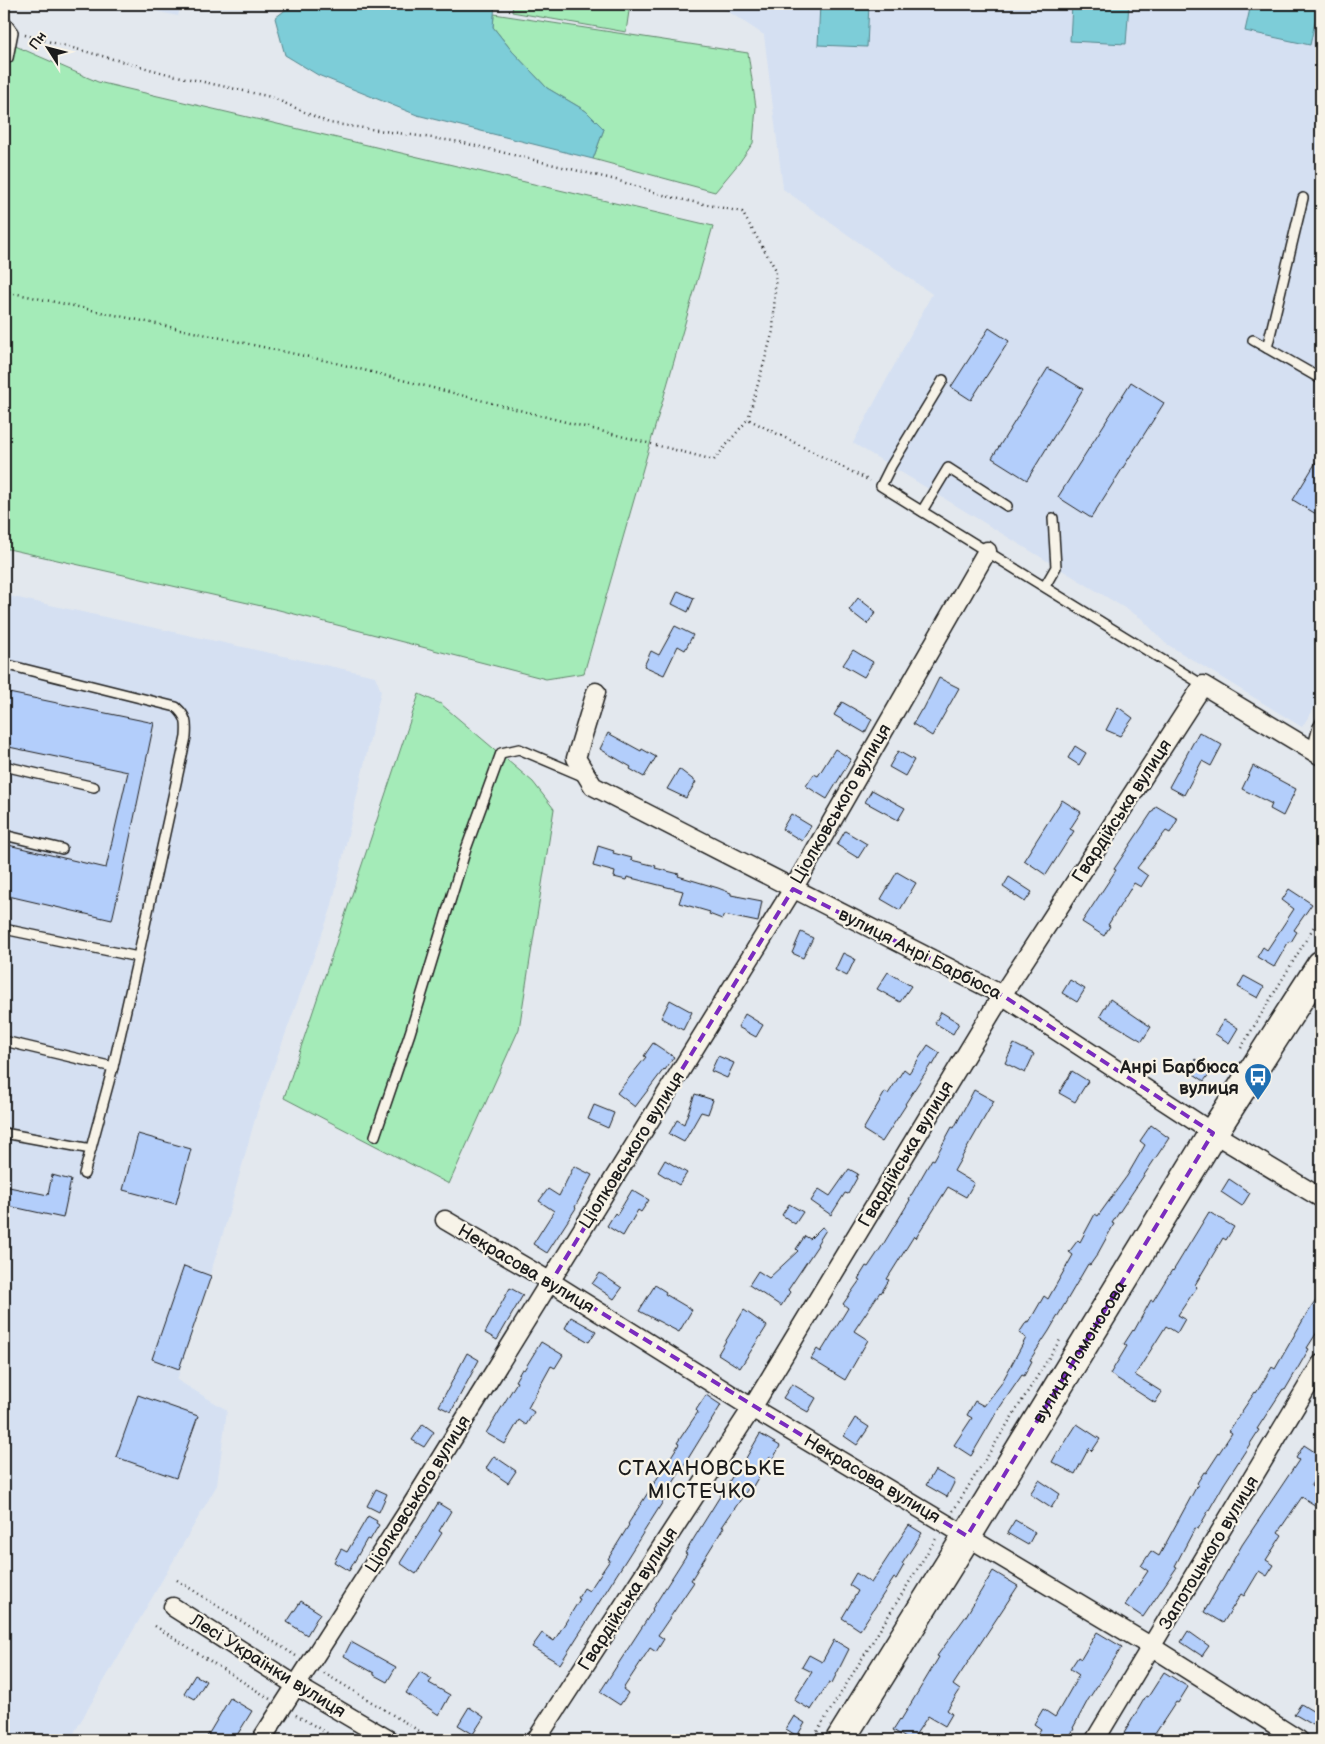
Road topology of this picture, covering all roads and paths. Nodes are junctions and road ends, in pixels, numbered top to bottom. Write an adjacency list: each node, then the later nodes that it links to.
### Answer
1 (4, 20): 2 (lane)
2 (14, 32): 3 (lane); 10 (path)
3 (8, 58)
4 (1303, 198): 7 (lane)
5 (4, 291): 10 (path)
6 (1253, 340): 7 (lane)
7 (1267, 348): 8 (lane)
8 (1321, 379)
9 (943, 380): 11 (lane)
10 (748, 419): 11 (path)
11 (882, 486): 13 (lane)
12 (1007, 506): 13 (lane)
13 (922, 511): 15 (lane)
14 (1053, 518): 16 (lane)
15 (987, 551): 16 (lane); 27 (street, Ціолковського вулиця)
16 (1045, 586): 18 (lane)
17 (4, 664): 30 (lane)
18 (1203, 685): 21 (street); 32 (street, Гвардійська вулиця)
19 (596, 692): 23 (street, вулиця Анрі Барбюса)
20 (1321, 722): 21 (lane)
21 (1317, 753)
22 (4, 766): 24 (lane)
23 (588, 778): 27 (street, вулиця Анрі Барбюса); 38 (lane)
24 (94, 787)
25 (4, 835): 26 (lane)
26 (62, 849)
27 (793, 889): 32 (street, вулиця Анрі Барбюса); 43 (street, Ціолковського вулиця)
28 (1321, 915): 34 (path)
29 (4, 929): 30 (lane)
30 (138, 957): 35 (lane)
31 (1321, 965): 37 (main road, вулиця Ломоносова)
32 (1002, 995): 37 (street, вулиця Анрі Барбюса); 45 (street, Гвардійська вулиця)
33 (4, 1041): 35 (lane)
34 (1241, 1048)
35 (113, 1067): 39 (lane)
36 (4, 1133): 39 (lane)
37 (1212, 1133): 41 (street, вулиця Анрі Барбюса); 46 (main road, вулиця Ломоносова)
38 (375, 1136)
39 (90, 1149): 40 (lane)
40 (84, 1174)
41 (1321, 1198)
42 (445, 1220): 43 (street, Некрасова вулиця)
43 (551, 1282): 45 (street, Некрасова вулиця); 51 (street, Ціолковського вулиця)
44 (1321, 1364): 50 (street, Запотоцького вулиця)
45 (752, 1408): 46 (street, Некрасова вулиця); 58 (street, Гвардійська вулиця)
46 (956, 1530): 50 (street, Некрасова вулиця); 59 (path); 60 (main road, вулиця Ломоносова)
47 (177, 1580): 51 (path)
48 (173, 1607): 52 (street, Лесі Українки вулиця)
49 (155, 1626): 53 (path)
50 (1152, 1647): 61 (street, Запотоцького вулиця); 62 (street, Некрасова вулиця)
51 (310, 1665): 52 (street, Ціолковського вулиця); 57 (path)
52 (297, 1686): 53 (street, Ціолковського вулиця); 56 (street, Лесі Українки вулиця)
53 (283, 1707): 54 (street, Ціолковського вулиця); 55 (path)
54 (261, 1740)
55 (339, 1740)
56 (389, 1740)
57 (434, 1740)
58 (536, 1740)
59 (812, 1740)
60 (840, 1740)
61 (1095, 1740)
62 (1299, 1740)

